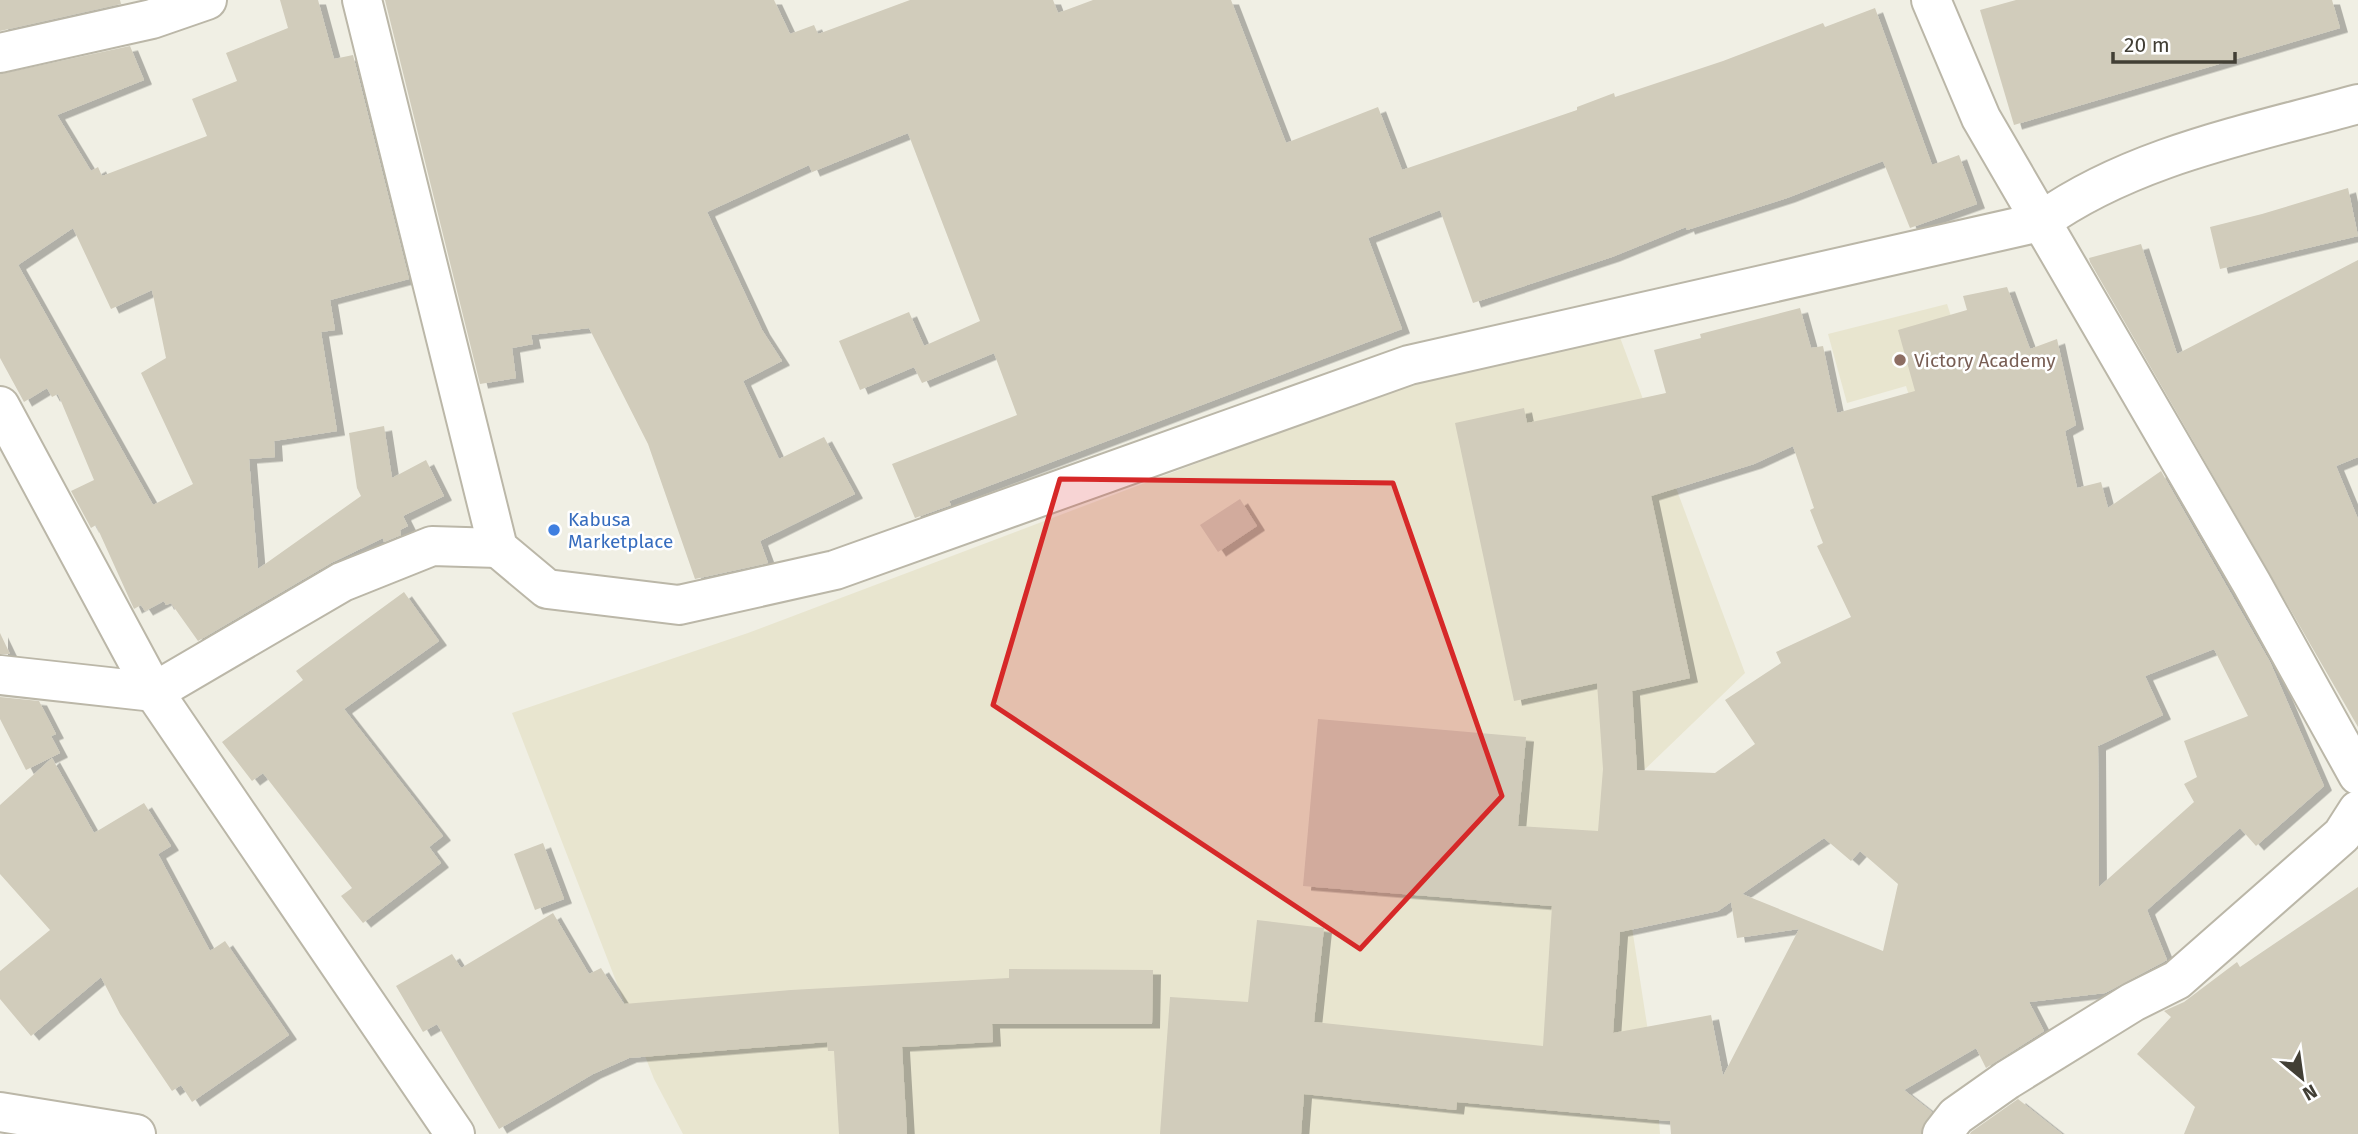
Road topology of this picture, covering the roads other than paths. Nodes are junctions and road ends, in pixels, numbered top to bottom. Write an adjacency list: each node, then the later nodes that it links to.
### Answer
1 (206, 0): 4 (street)
2 (362, 0): 8 (street)
3 (1931, 0): 6 (street)
4 (0, 53)
5 (2358, 104): 6 (street)
6 (2040, 222): 8 (street); 11 (street)
7 (0, 406): 10 (street)
8 (498, 548): 10 (street)
9 (0, 675): 10 (street)
10 (154, 692): 15 (street)
11 (2358, 775)
12 (2358, 810): 16 (street)
13 (0, 1112): 14 (street)
14 (136, 1134)
15 (455, 1134)
16 (1942, 1134)

